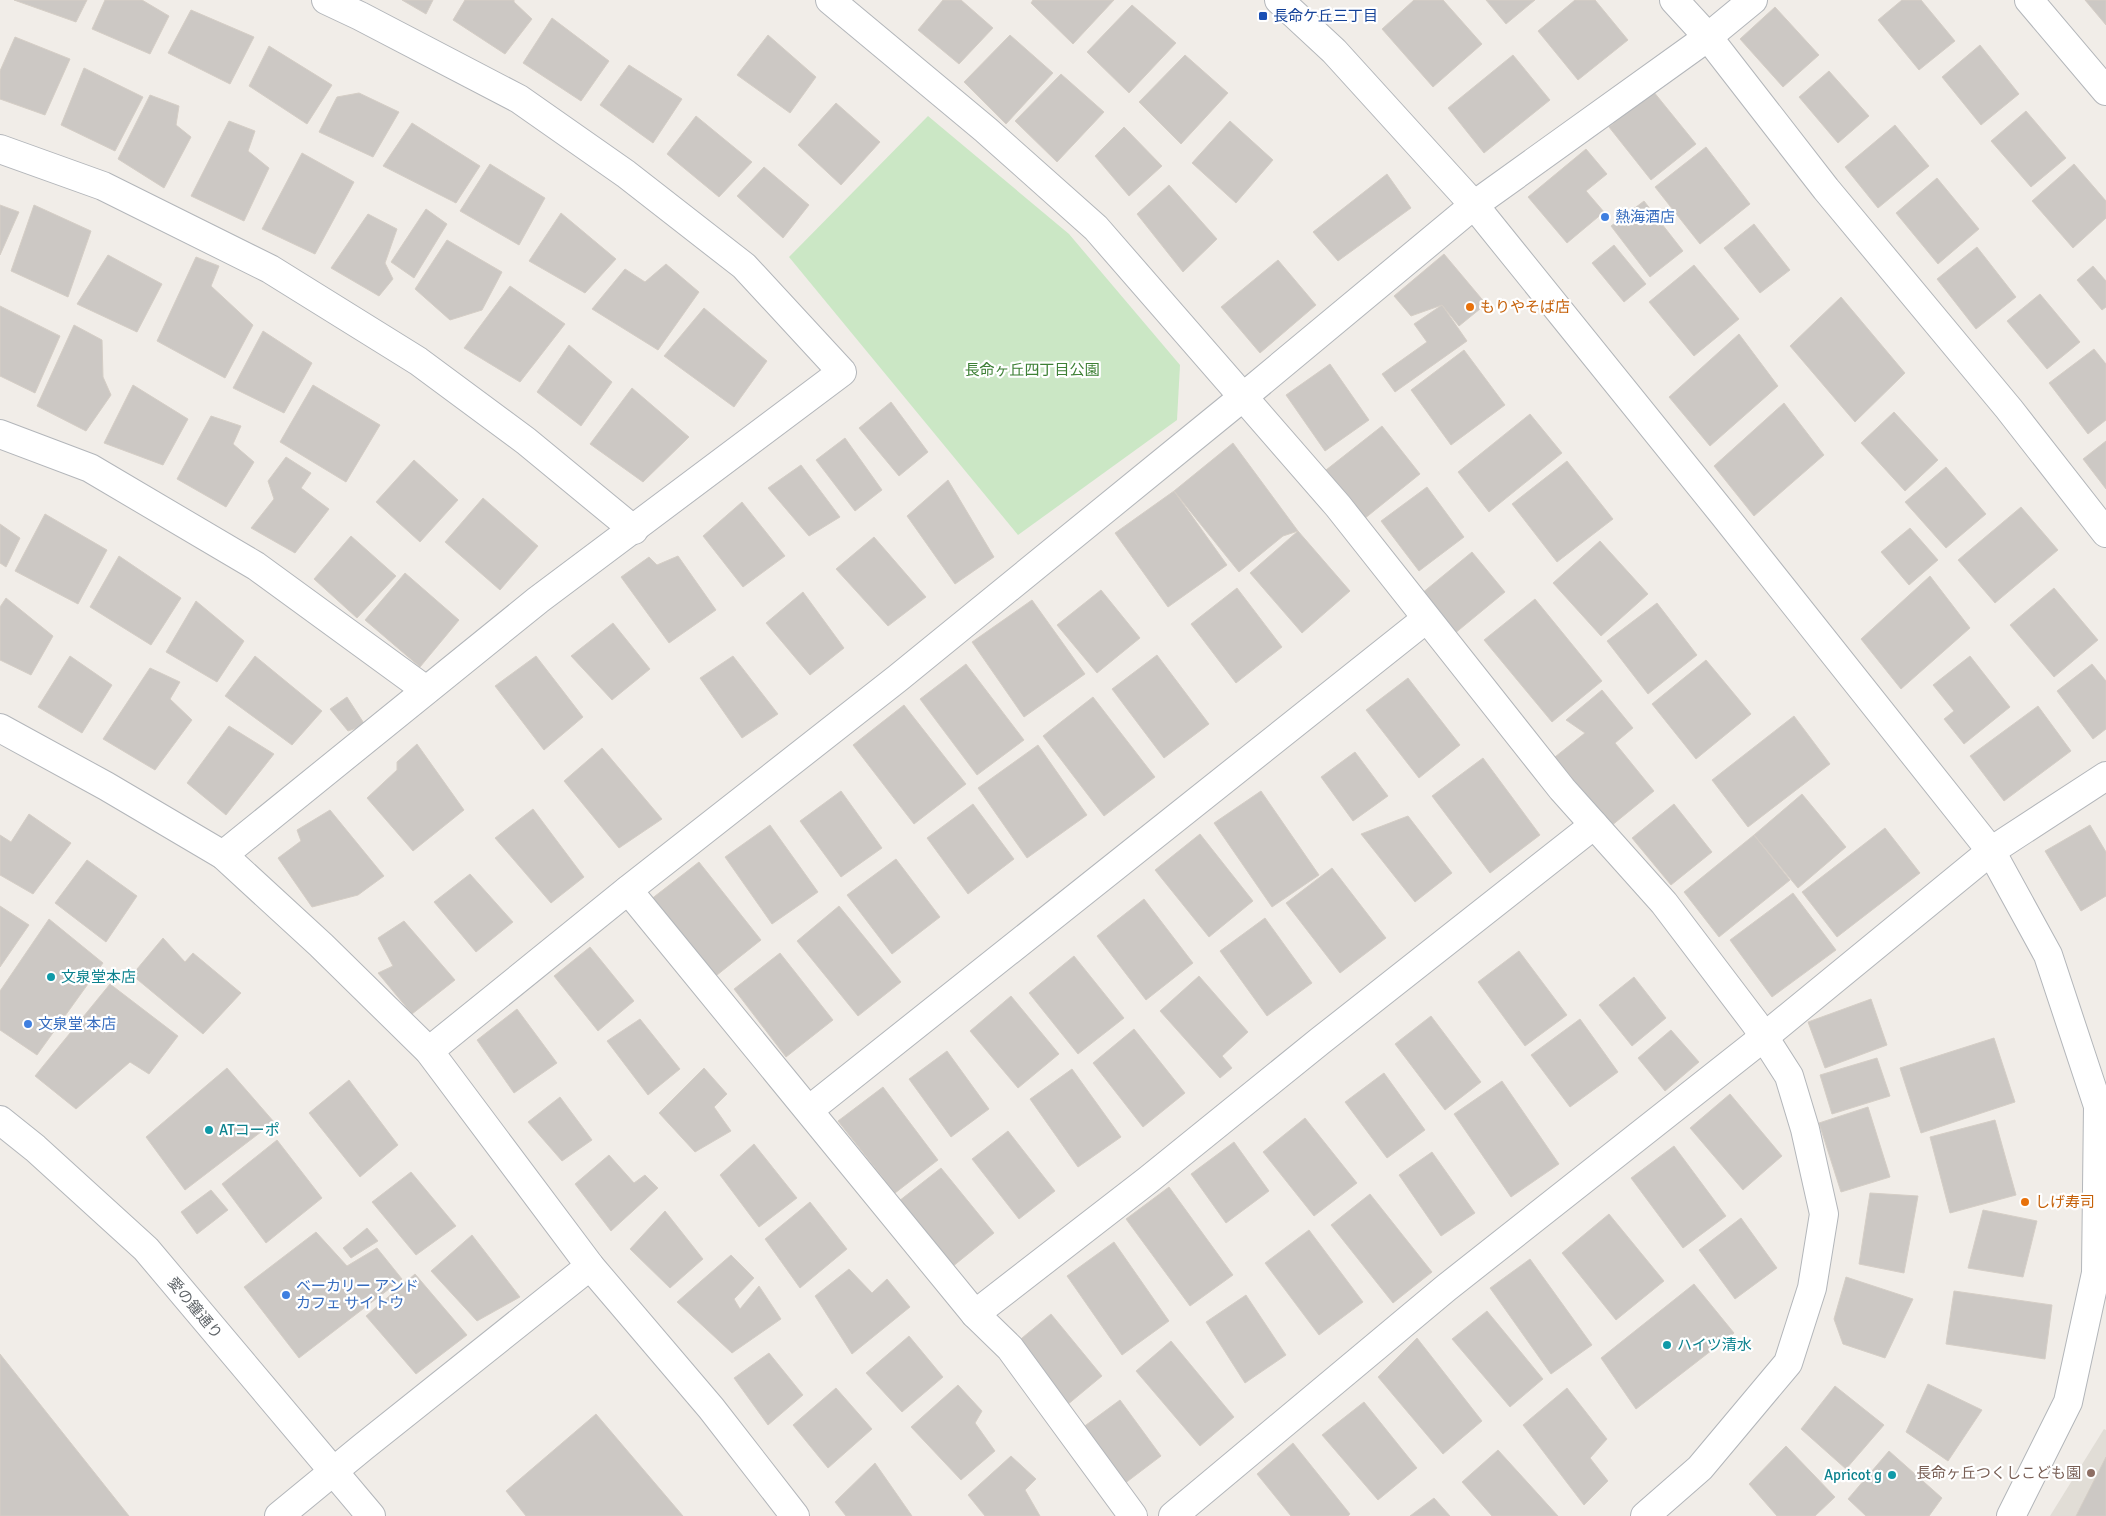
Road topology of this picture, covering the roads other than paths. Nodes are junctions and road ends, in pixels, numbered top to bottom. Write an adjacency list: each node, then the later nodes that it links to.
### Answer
1 (326, 0): 13 (street)
2 (830, 0): 11 (street)
3 (1280, 0): 10 (street)
4 (1674, 0): 7 (street)
5 (1753, 0): 7 (street)
6 (2029, 0): 8 (street)
7 (1708, 37): 10 (street); 14 (street)
8 (2106, 91)
9 (0, 149): 13 (street)
10 (1474, 205): 11 (street); 20 (street)
11 (1243, 398): 15 (street); 22 (street)
12 (0, 434): 16 (street)
13 (634, 530): 16 (street)
14 (2106, 532)
15 (1426, 619): 19 (street); 25 (street)
16 (426, 690): 21 (street)
17 (0, 728): 21 (street)
18 (2106, 776): 20 (street)
19 (1594, 825): 23 (street); 28 (street)
20 (1990, 851): 23 (street); 36 (street)
21 (223, 855): 24 (street)
22 (628, 890): 24 (street); 25 (street)
23 (1764, 1037): 34 (street); 35 (street)
24 (429, 1051): 27 (street)
25 (809, 1110): 28 (street)
26 (0, 1120): 29 (street, 愛の鐘通り)
27 (590, 1266): 29 (street); 32 (street)
28 (975, 1314): 33 (street)
29 (334, 1470): 30 (street); 31 (street, 愛の鐘通り)
30 (279, 1516)
31 (371, 1516)
32 (795, 1516)
33 (1133, 1516)
34 (1173, 1516)
35 (1645, 1516)
36 (2011, 1516)

